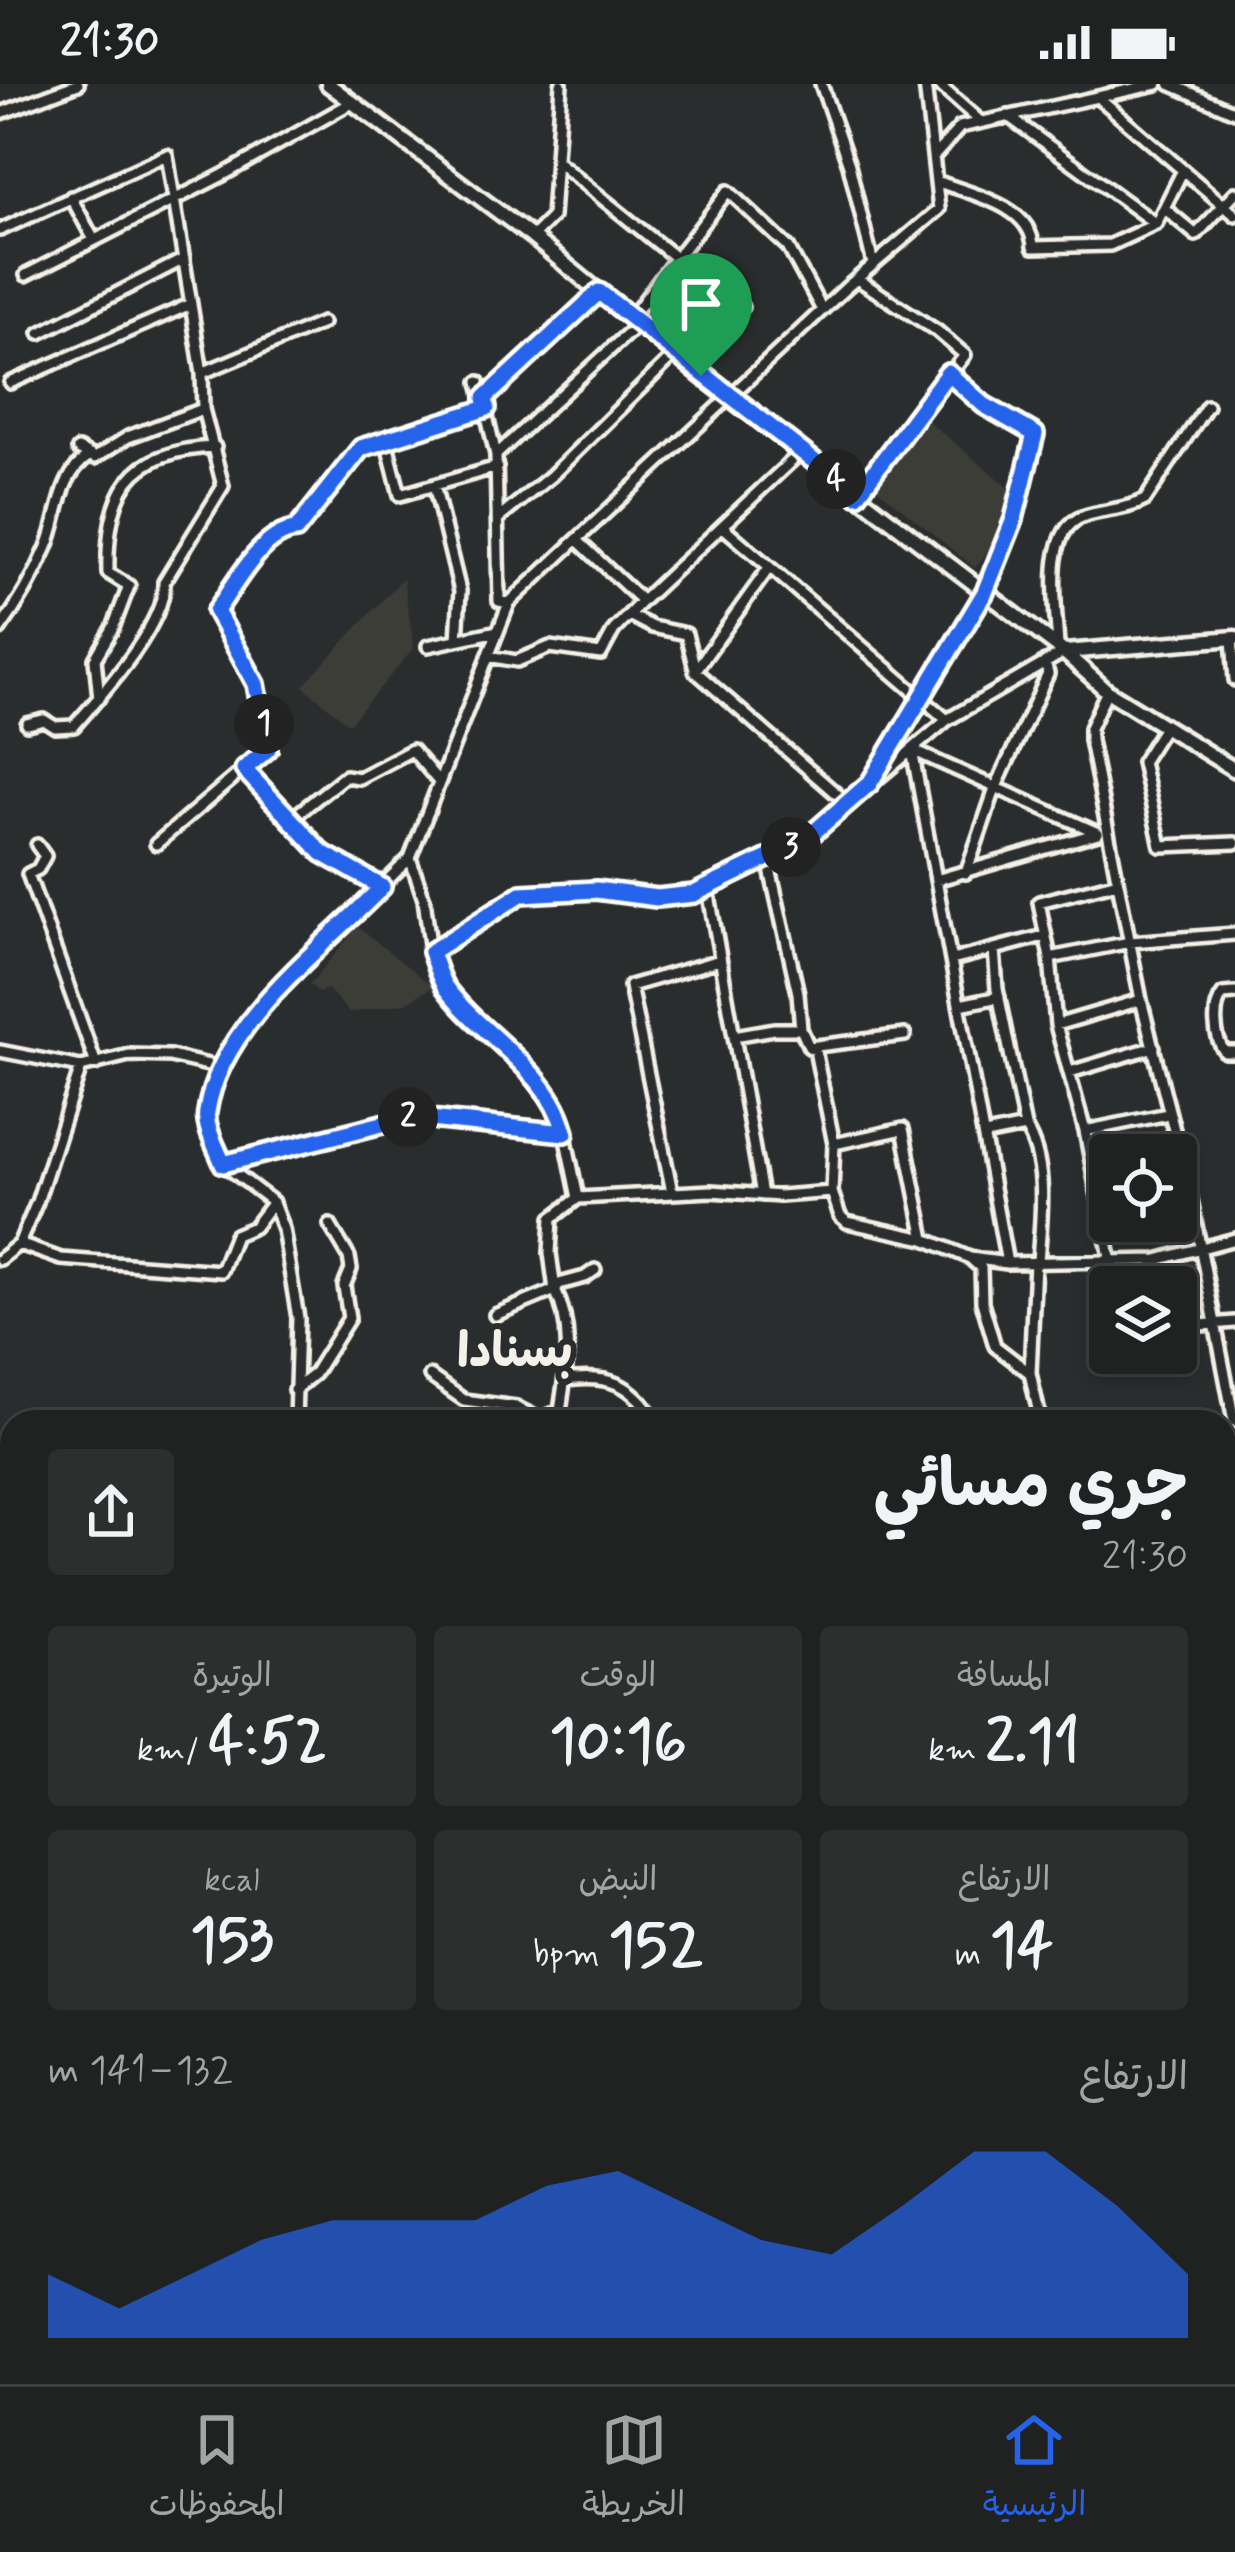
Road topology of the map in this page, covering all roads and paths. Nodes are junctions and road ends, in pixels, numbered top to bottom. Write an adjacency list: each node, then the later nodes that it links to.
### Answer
1 (78, 84): 12 (street)
2 (328, 84): 10 (street)
3 (561, 84): 16 (street)
4 (821, 84): 31 (street)
5 (926, 84): 15 (street)
6 (938, 84): 14 (street)
7 (1157, 84): 9 (street)
8 (1169, 84): 11 (street)
9 (1098, 97): 13 (street); 17 (street)
10 (353, 102): 21 (street); 27 (street)
11 (1235, 112)
12 (2, 113)
13 (1008, 116): 14 (street); 25 (street)
14 (981, 122): 15 (street)
15 (936, 154): 18 (street)
16 (556, 161): 27 (street); 29 (street)
17 (1183, 170): 22 (street); 23 (street)
18 (939, 182): 25 (street); 31 (street)
19 (1235, 193): 22 (street)
20 (71, 197): 21 (street); 26 (street); 28 (street)
21 (175, 199): 28 (street); 30 (street)
22 (1224, 205): 23 (street); 24 (street)
23 (1164, 208): 25 (street)
24 (1235, 215)
25 (1156, 224)
26 (0, 230)
27 (532, 237): 34 (street)
28 (94, 240): 32 (street)
29 (676, 257): 36 (street); 37 (street); 38 (street)
30 (184, 259): 35 (street); 40 (street)
31 (873, 264): 33 (street)
32 (26, 275)
33 (857, 279): 37 (street); 43 (street)
34 (599, 292): 38 (street); 47 (street)
35 (191, 304): 42 (street); 45 (street)
36 (742, 307)
37 (822, 310): 46 (street)
38 (634, 321): 41 (street); 55 (street)
39 (322, 323): 42 (street)
40 (40, 333)
41 (675, 354): 46 (street); 58 (street)
42 (202, 373): 49 (street)
43 (948, 373): 57 (street); 62 (street)
44 (479, 382): 47 (street)
45 (10, 383)
46 (731, 398): 53 (street); 60 (street)
47 (486, 403): 50 (street); 55 (street)
48 (1208, 406): 71 (street)
49 (203, 410): 51 (street); 54 (street)
50 (386, 440): 56 (street); 83 (street)
51 (214, 447): 77 (street); 77 (street)
52 (78, 449): 54 (street)
53 (801, 452): 57 (street); 59 (street)
54 (90, 455): 66 (street)
55 (497, 461): 56 (street); 58 (street)
56 (434, 485): 69 (street)
57 (857, 495): 62 (street)
58 (499, 518): 64 (street)
59 (722, 526): 61 (street); 63 (street)
60 (577, 541): 63 (street); 64 (street)
61 (769, 568): 74 (street); 78 (street)
62 (985, 592): 71 (street); 78 (street)
63 (642, 601): 65 (street)
64 (509, 603): 67 (street)
65 (629, 615): 72 (street); 74 (street)
66 (0, 629)
67 (498, 632): 69 (street); 72 (street)
68 (1233, 638): 71 (street); 75 (street)
69 (457, 640): 70 (street)
70 (428, 646)
71 (1061, 650): 73 (street); 76 (street)
72 (488, 656): 85 (street)
73 (1045, 662): 79 (street); 87 (street)
74 (695, 671): 88 (street)
75 (1235, 680)
76 (1107, 692): 81 (street); 90 (street)
77 (99, 698): 80 (street)
78 (923, 700): 79 (street); 86 (street)
79 (946, 720): 82 (street)
80 (27, 724)
81 (1165, 726): 84 (street); 91 (street)
82 (912, 750): 86 (street); 87 (street); 97 (street)
83 (244, 769): 89 (street); 92 (street)
84 (1235, 770)
85 (439, 782): 89 (street); 94 (street)
86 (870, 783): 88 (street)
87 (995, 789): 90 (street); 96 (street)
88 (847, 803): 95 (street)
89 (291, 819): 99 (street)
90 (1103, 831): 96 (street); 98 (street)
91 (1235, 843)
92 (156, 844)
93 (37, 845): 121 (street)
94 (410, 858): 99 (street); 105 (street)
95 (768, 860): 100 (street); 114 (street)
96 (966, 873): 97 (street)
97 (937, 880): 108 (street)
98 (1118, 882): 102 (street); 103 (street)
99 (382, 887): 123 (street)
100 (708, 889): 105 (street); 107 (street)
101 (1235, 934): 103 (street)
102 (1044, 936): 104 (street); 106 (street)
103 (1130, 942): 106 (street); 111 (street)
104 (994, 949): 108 (street); 110 (street)
105 (431, 952): 128 (street)
106 (1050, 958): 113 (street)
107 (720, 960): 115 (street); 134 (street)
108 (952, 960): 112 (street)
109 (1235, 993): 120 (street)
110 (999, 997): 112 (street); 126 (street)
111 (1141, 1000): 113 (street); 118 (street)
112 (960, 1006): 130 (street)
113 (1056, 1025): 124 (street)
114 (801, 1029): 115 (street); 117 (street)
115 (734, 1036): 136 (street)
116 (905, 1036): 117 (street)
117 (809, 1047): 131 (street)
118 (1154, 1047): 124 (street); 125 (street)
119 (0, 1051): 122 (street)
120 (1235, 1052)
121 (96, 1064): 122 (street); 123 (street)
122 (81, 1067): 144 (street)
123 (221, 1068): 133 (street)
124 (1070, 1072): 127 (street)
125 (1168, 1114): 127 (street); 129 (street)
126 (1025, 1127): 130 (street); 148 (street)
127 (1085, 1131): 132 (street)
128 (565, 1133): 133 (street); 137 (street)
129 (1174, 1134)
130 (985, 1135): 150 (street)
131 (834, 1144): 135 (street); 141 (street)
132 (1089, 1146)
133 (223, 1164): 138 (street)
134 (672, 1192): 136 (street); 137 (street)
135 (832, 1192): 136 (street); 141 (street)
136 (762, 1195)
137 (578, 1198): 153 (street)
138 (273, 1202): 144 (street); 161 (street)
139 (330, 1225): 161 (street)
140 (1197, 1227): 145 (street)
141 (925, 1239): 146 (street)
142 (1235, 1239): 145 (street)
143 (1109, 1242): 149 (street)
144 (20, 1244): 147 (street)
145 (1201, 1248): 149 (street); 156 (street)
146 (970, 1258): 150 (street); 158 (street)
147 (0, 1259)
148 (1036, 1262): 149 (street); 150 (street); 158 (street)
149 (1111, 1262): 151 (street)
150 (1007, 1263)
151 (1111, 1266)
152 (595, 1270): 153 (street)
153 (555, 1290): 154 (street); 160 (street)
154 (495, 1315)
155 (1235, 1322): 156 (street)
156 (1218, 1323): 157 (street); 167 (street)
157 (1197, 1325)
158 (1030, 1373): 166 (street)
159 (430, 1376): 163 (street)
160 (565, 1380): 164 (street); 165 (street)
161 (294, 1390): 162 (street)
162 (295, 1410)
163 (523, 1410)
164 (560, 1410)
165 (646, 1410)
166 (1038, 1410)
167 (1233, 1410)

